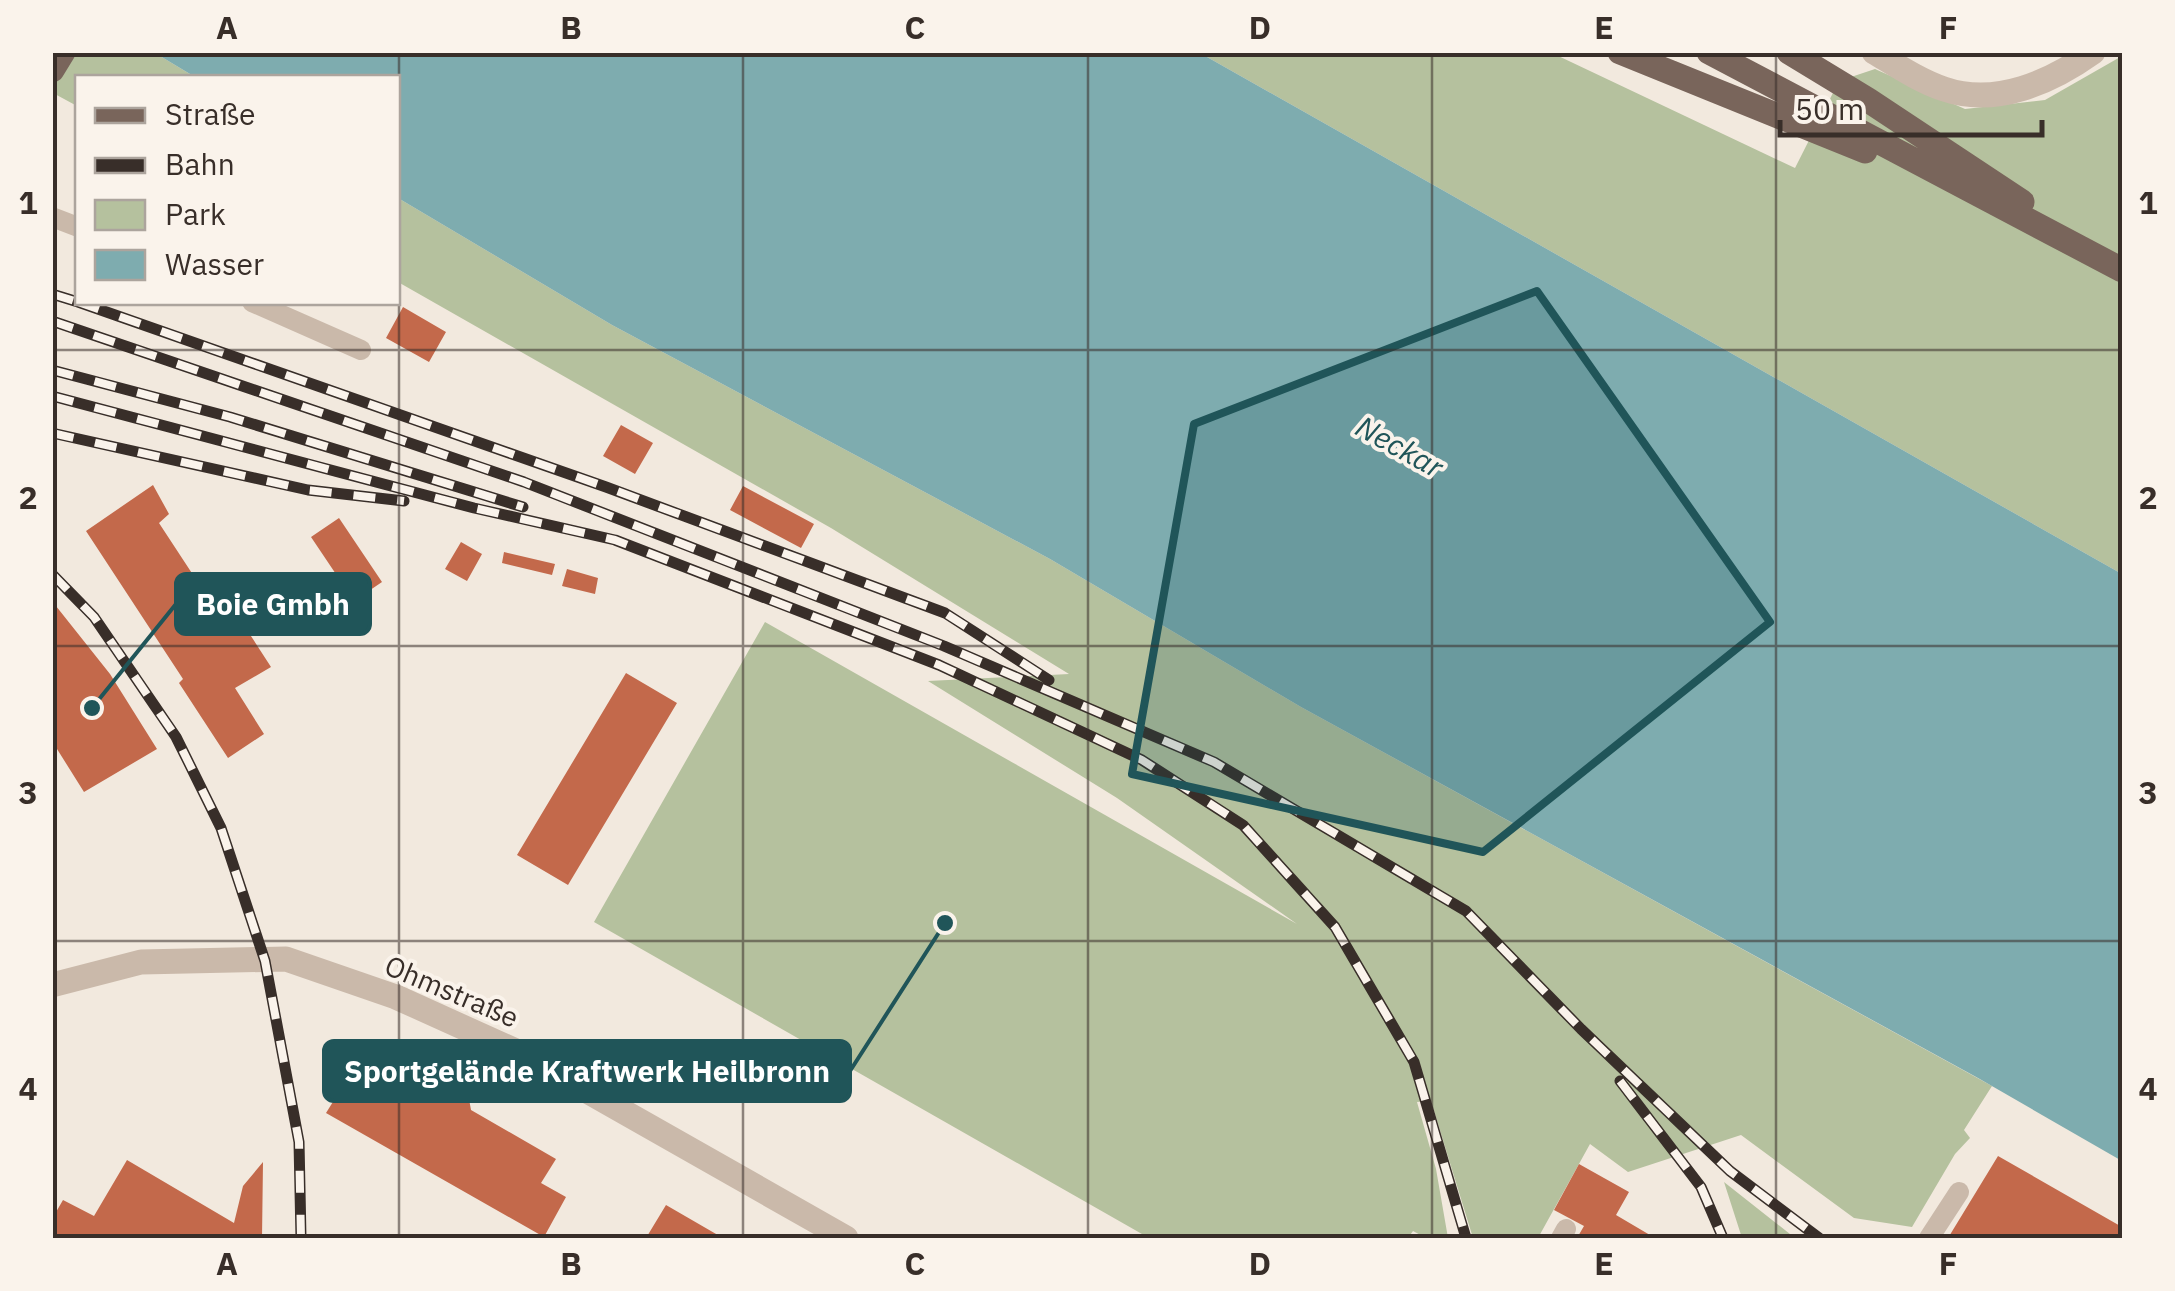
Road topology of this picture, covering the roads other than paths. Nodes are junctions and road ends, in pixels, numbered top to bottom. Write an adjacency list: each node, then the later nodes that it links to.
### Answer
1 (63, 52): 7 (main road)
2 (1620, 52): 8 (main road)
3 (1709, 52): 8 (main road)
4 (1789, 52): 9 (main road)
5 (1874, 52): 6 (street)
6 (2093, 52)
7 (52, 70)
8 (1995, 203): 9 (main road)
9 (2122, 269)
10 (259, 305): 11 (lane)
11 (362, 350)
12 (52, 986): 14 (street, Ohmstraße)
13 (1959, 1192): 15 (lane)
14 (846, 1238)
15 (1929, 1238)

